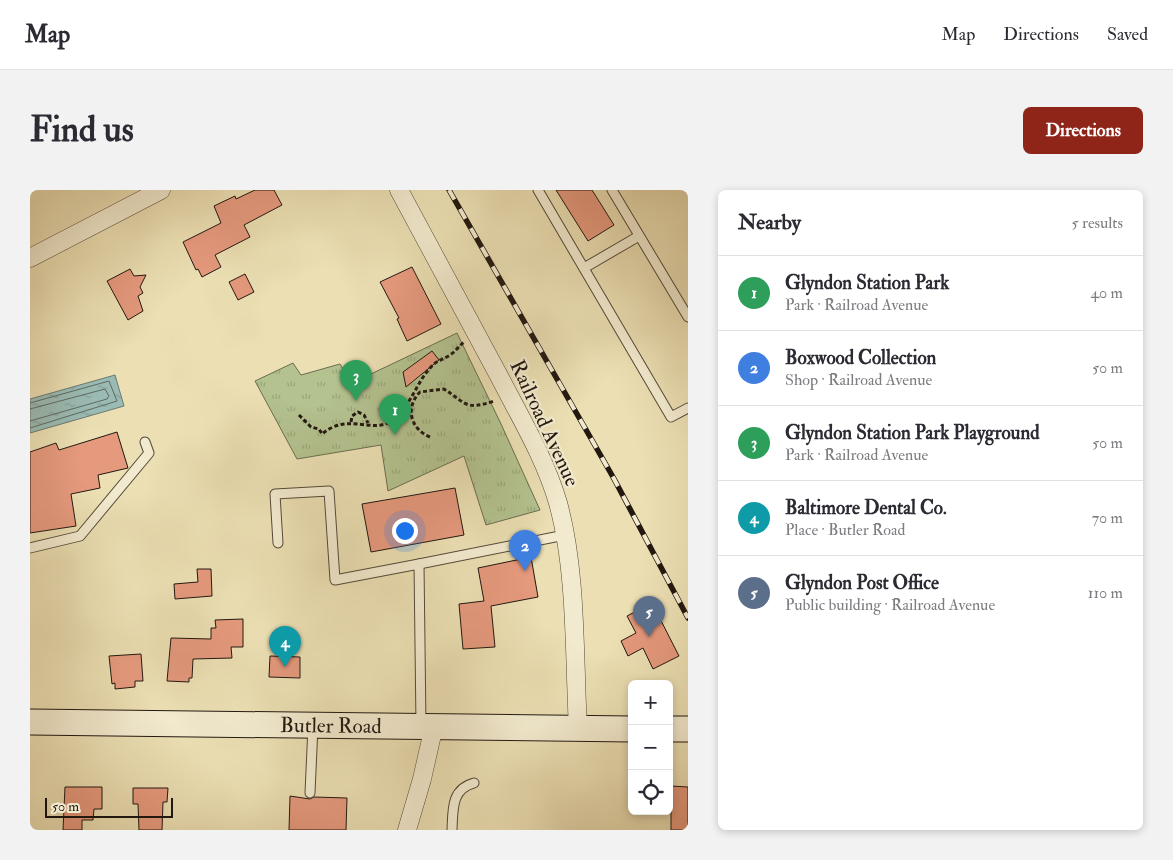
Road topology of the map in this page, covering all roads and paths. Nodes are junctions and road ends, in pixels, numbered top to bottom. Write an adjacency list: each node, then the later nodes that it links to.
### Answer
1 (161, 190): 6 (street)
2 (399, 190): 9 (street, Railroad Avenue)
3 (538, 190): 7 (lane)
4 (612, 190): 5 (lane)
5 (640, 236): 7 (lane); 8 (lane)
6 (30, 258)
7 (584, 268): 12 (lane)
8 (688, 317)
9 (476, 332): 10 (street, Railroad Avenue); 11 (path)
10 (509, 395): 11 (path); 18 (street, Railroad Avenue)
11 (412, 397): 15 (path); 16 (path)
12 (688, 408)
13 (299, 415): 14 (path)
14 (351, 422): 15 (path); 15 (path)
15 (368, 423)
16 (430, 437)
17 (145, 442): 20 (lane)
18 (565, 535): 21 (lane); 25 (street, Railroad Avenue)
19 (278, 543): 21 (lane)
20 (30, 548)
21 (419, 564): 24 (lane)
22 (30, 722): 23 (main road, Butler Road)
23 (313, 725): 24 (main road, Butler Road); 30 (lane)
24 (428, 726): 25 (main road, Butler Road); 31 (street)
25 (578, 728): 26 (main road, Butler Road)
26 (628, 729)
27 (673, 729): 28 (main road)
28 (688, 729)
29 (474, 783): 32 (lane)
30 (310, 793)
31 (407, 830)
32 (452, 830)

